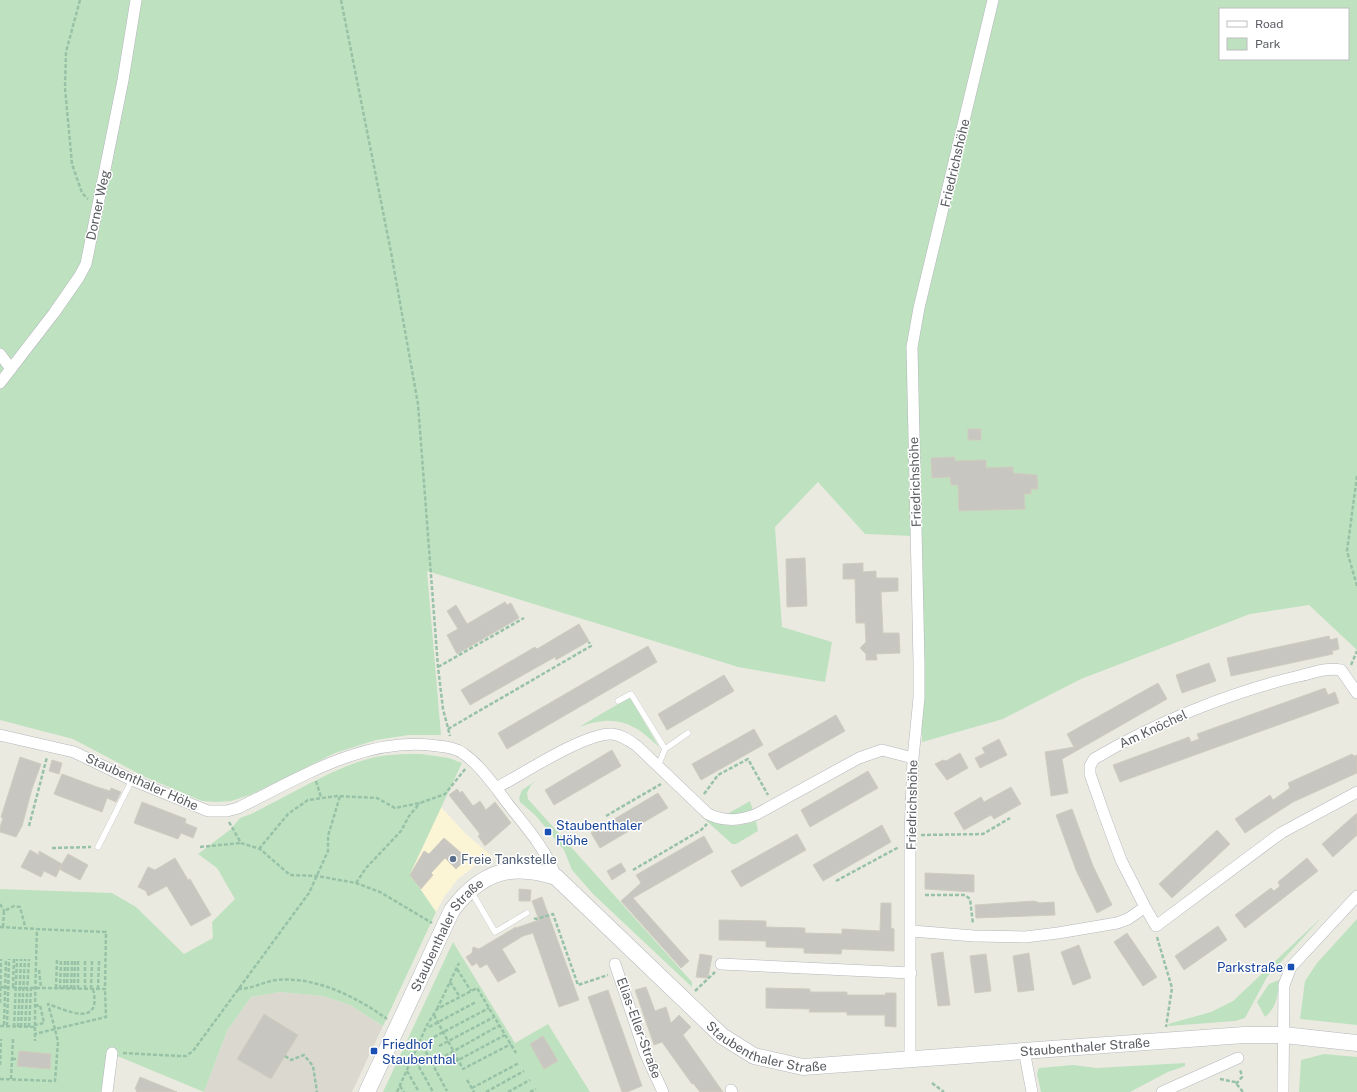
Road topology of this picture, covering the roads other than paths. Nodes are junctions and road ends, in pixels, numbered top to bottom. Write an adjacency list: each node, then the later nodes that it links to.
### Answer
1 (136, 0): 4 (street, Dorner Weg)
2 (993, 0): 11 (street, Friedrichshöhe)
3 (0, 354): 4 (street)
4 (11, 369): 5 (street, Dorner Weg)
5 (0, 383)
6 (1357, 693): 20 (street, Am Knöchel)
7 (618, 701): 10 (lane)
8 (688, 733): 10 (lane)
9 (0, 735): 13 (street, Staubenthaler Höhe)
10 (665, 749): 12 (lane)
11 (913, 758): 12 (street); 22 (street, Friedrichshöhe)
12 (658, 766): 14 (street)
13 (132, 780): 14 (street, Staubenthaler Höhe); 16 (lane)
14 (496, 788): 17 (street, Staubenthaler Höhe)
15 (1357, 792): 20 (street, Am Knöchel)
16 (98, 847)
17 (556, 877): 18 (main road, Staubenthaler Straße); 30 (main road, Staubenthaler Straße)
18 (470, 890): 21 (lane); 33 (main road, Staubenthaler Straße)
19 (1357, 896): 26 (street)
20 (1145, 907): 22 (street)
21 (526, 913)
22 (912, 931): 25 (street, Friedrichshöhe)
23 (721, 964): 25 (street)
24 (617, 968): 34 (street, Elias-Eller-Straße)
25 (911, 972): 30 (street, Friedrichshöhe)
26 (1284, 1035): 27 (main road, Staubenthaler Straße); 28 (main road, Staubenthaler Straße); 37 (street)
27 (1357, 1043)
28 (1024, 1050): 30 (main road, Staubenthaler Straße); 35 (street)
29 (112, 1053): 32 (street)
30 (910, 1058)
31 (1238, 1058): 36 (street)
32 (107, 1092)
33 (367, 1092)
34 (663, 1092)
35 (1032, 1092)
36 (1162, 1092)
37 (1283, 1092)

